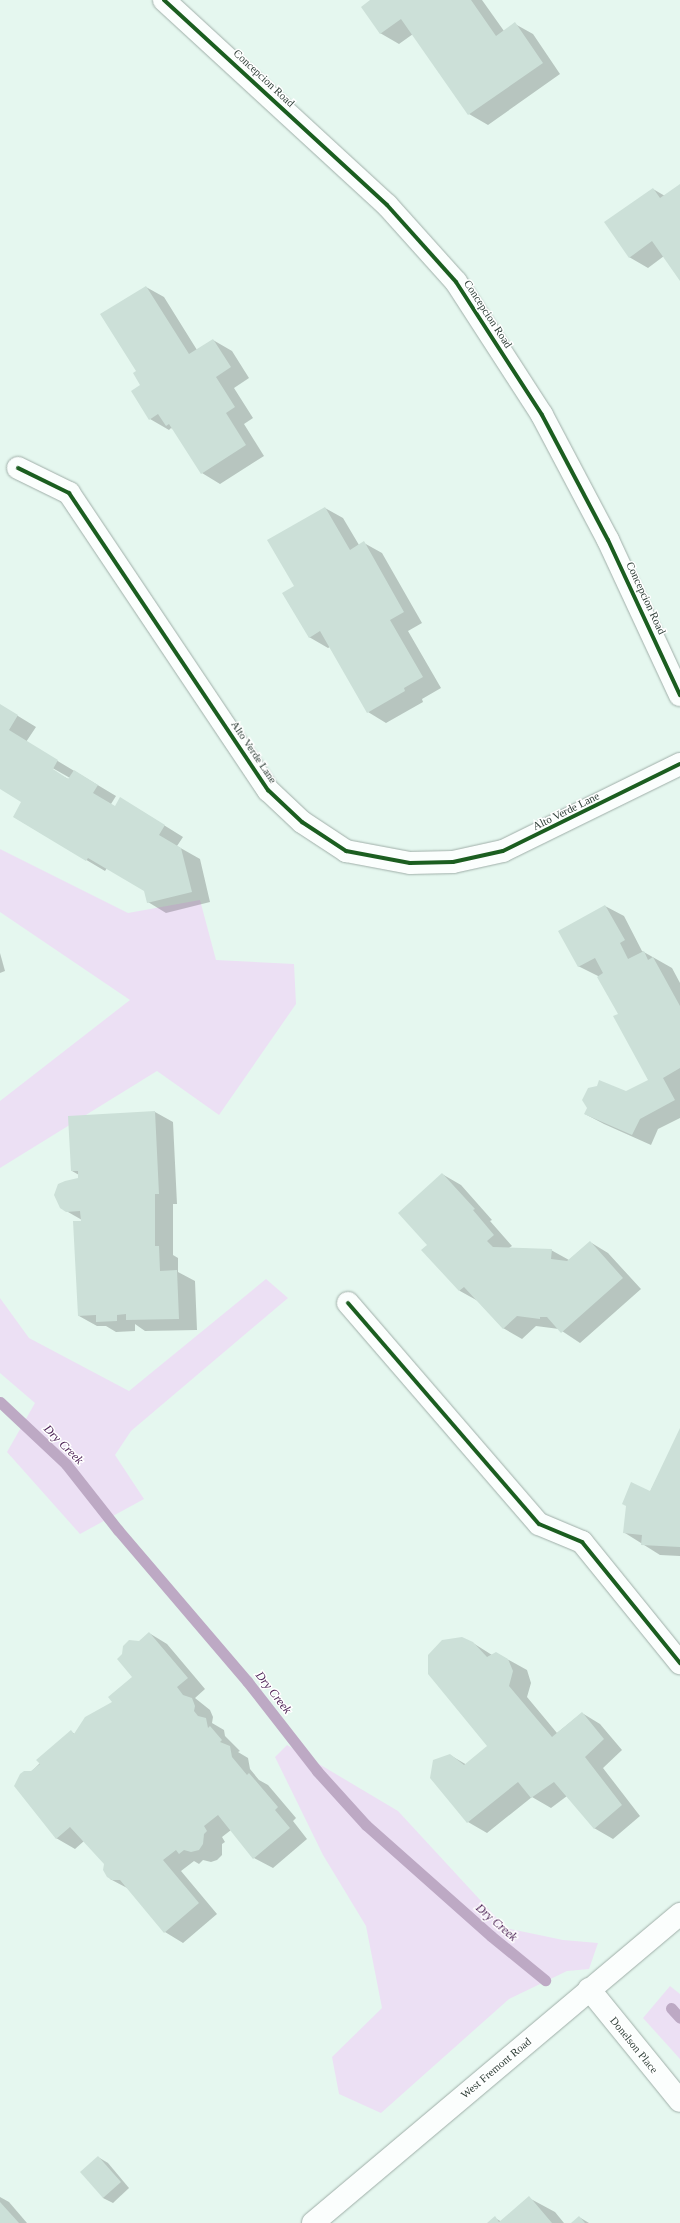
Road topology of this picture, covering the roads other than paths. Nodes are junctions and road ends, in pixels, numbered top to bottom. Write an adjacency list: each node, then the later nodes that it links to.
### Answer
1 (164, 0): 3 (street, Concepcion Road)
2 (18, 468): 4 (street, Alto Verde Lane)
3 (680, 695)
4 (680, 764)
5 (348, 1303): 6 (street)
6 (680, 1663)
7 (680, 1914): 8 (street, West Fremont Road)
8 (589, 1989): 9 (street, Donelson Place); 10 (street, West Fremont Road)
9 (680, 2101)
10 (313, 2223)

